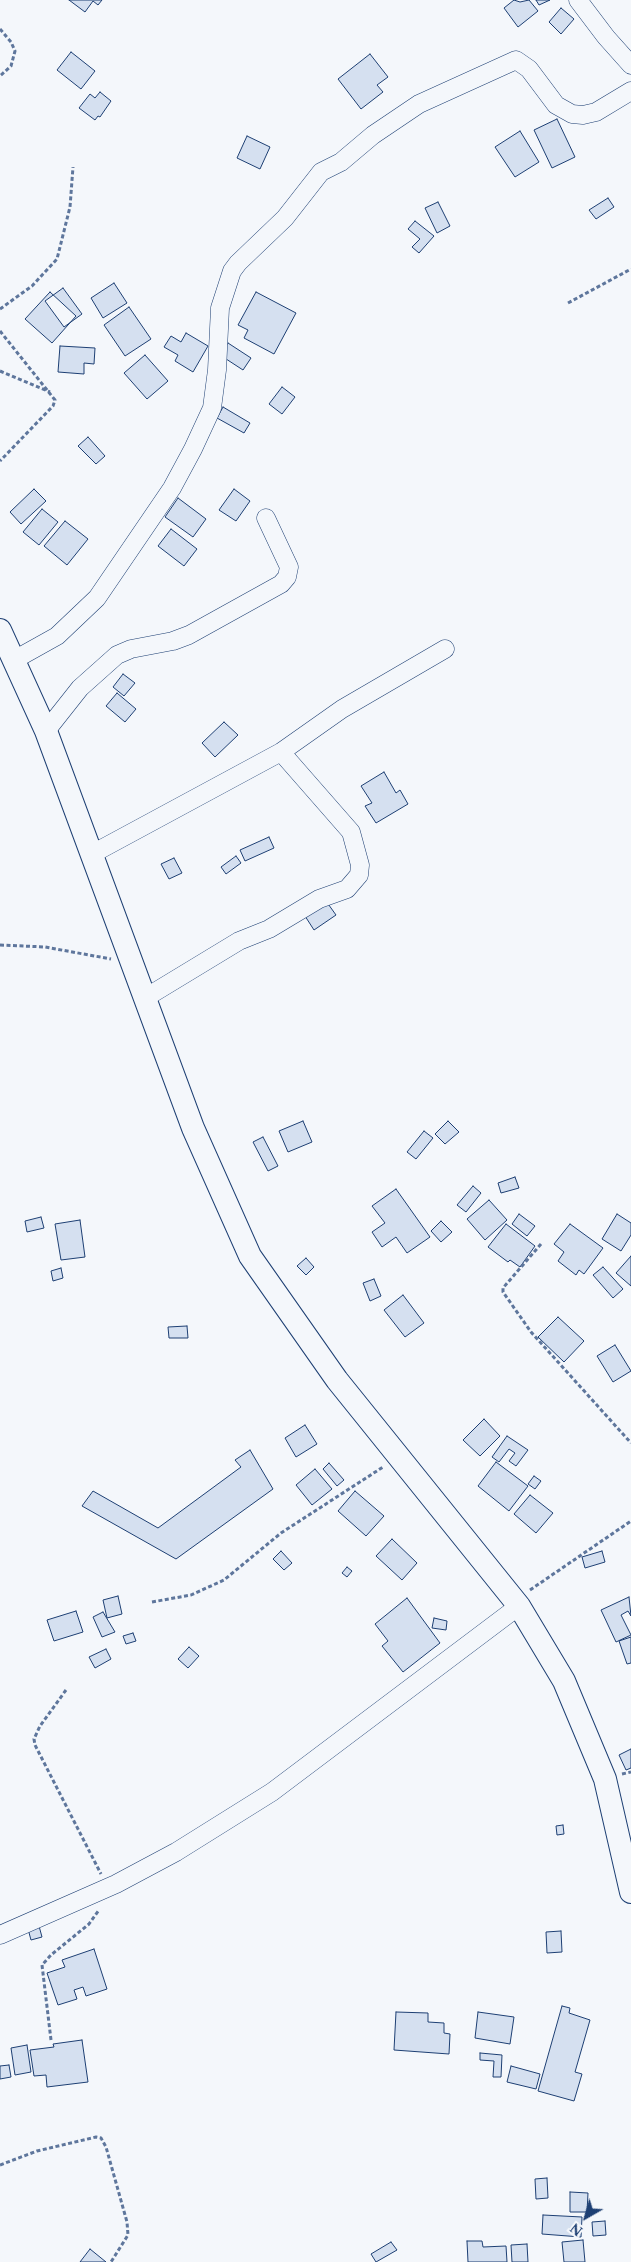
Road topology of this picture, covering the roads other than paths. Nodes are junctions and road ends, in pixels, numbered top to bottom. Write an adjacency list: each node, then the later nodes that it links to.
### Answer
1 (578, 0): 2 (street)
2 (631, 65)
3 (631, 91): 7 (street)
4 (266, 518): 8 (street)
5 (0, 630): 7 (main road)
6 (445, 648): 9 (street)
7 (14, 660): 8 (main road)
8 (46, 731): 10 (main road)
9 (281, 752): 10 (street); 11 (street)
10 (92, 854): 11 (main road)
11 (145, 998): 12 (main road)
12 (517, 1604): 13 (main road); 14 (street)
13 (631, 1892)
14 (0, 1935)

